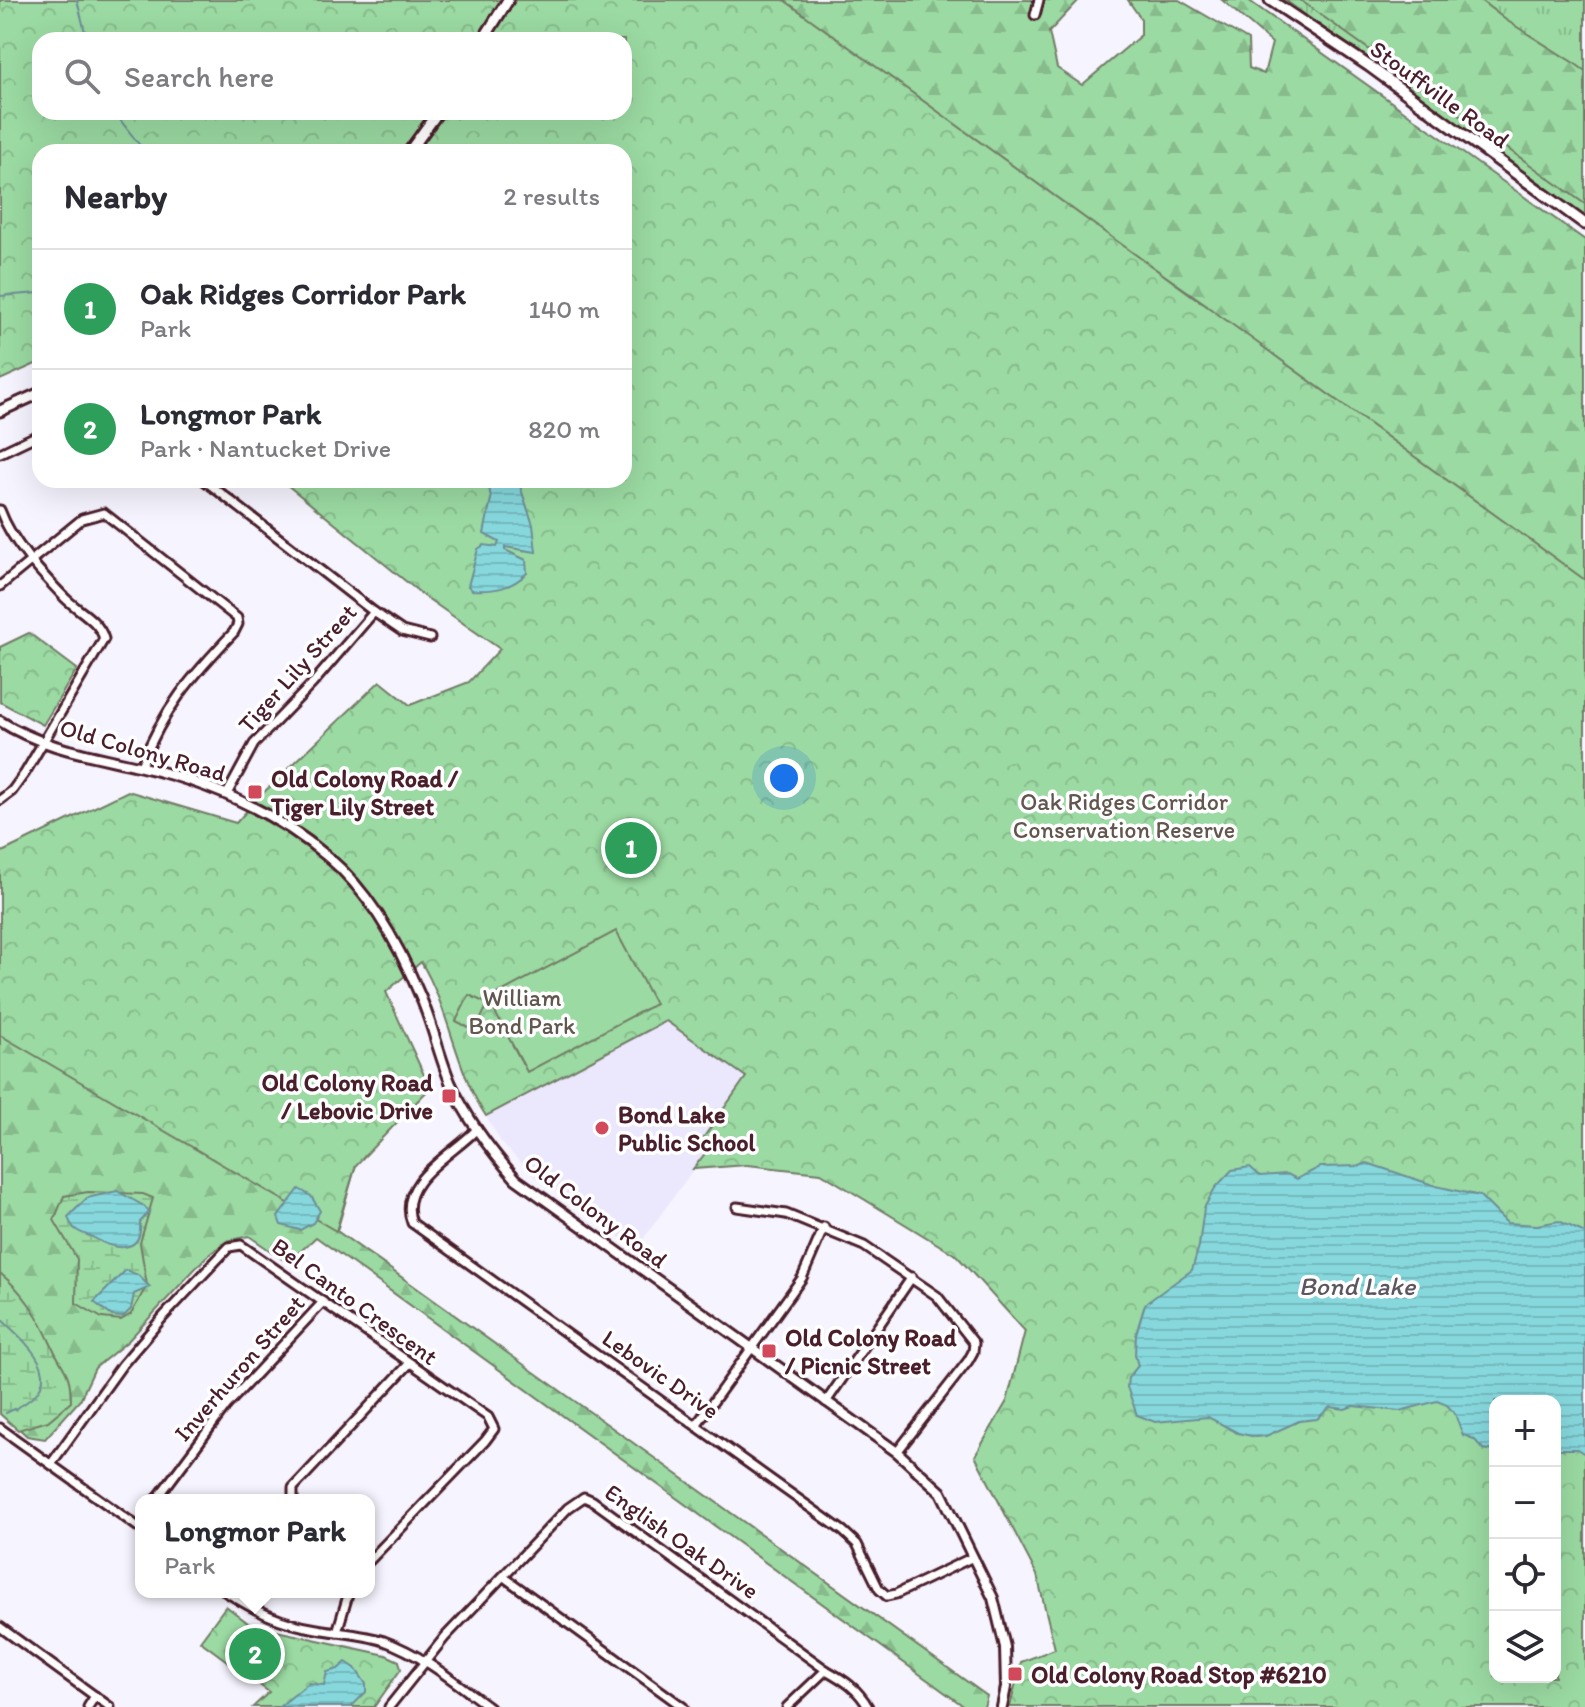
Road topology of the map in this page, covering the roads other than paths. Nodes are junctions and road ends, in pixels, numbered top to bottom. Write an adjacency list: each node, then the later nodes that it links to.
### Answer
1 (508, 0): 5 (main road)
2 (1039, 0): 4 (street)
3 (1270, 0): 8 (main road, Stouffville Road)
4 (1035, 15)
5 (488, 32)
6 (432, 120): 7 (main road)
7 (415, 144)
8 (1585, 224)
9 (32, 397): 10 (main road)
10 (0, 411)
11 (32, 438): 12 (street)
12 (0, 453)
13 (214, 488): 17 (street)
14 (0, 510): 15 (street)
15 (32, 560): 16 (street); 20 (street); 21 (street)
16 (0, 586)
17 (374, 612): 18 (street); 22 (street, Tiger Lily Street)
18 (430, 638)
19 (0, 721): 20 (street, Old Colony Road)
20 (43, 742): 21 (street, Old Colony Road); 23 (street)
21 (141, 766): 22 (street, Old Colony Road)
22 (227, 794): 24 (street, Old Colony Road)
23 (0, 800)
24 (477, 1129): 29 (street, Old Colony Road); 32 (street, Lebovic Drive)
25 (737, 1207): 26 (street)
26 (824, 1227): 27 (street); 29 (street)
27 (912, 1277): 31 (street); 34 (street)
28 (323, 1302): 30 (street, Bel Canto Crescent); 35 (street, Bel Canto Crescent); 36 (street, Inverhuron Street)
29 (752, 1350): 31 (street, Old Colony Road); 32 (street)
30 (409, 1364): 37 (street); 39 (street, Bel Canto Crescent)
31 (826, 1402): 34 (street, Old Colony Road)
32 (697, 1424): 40 (street, Lebovic Drive)
33 (0, 1428): 35 (street)
34 (897, 1452): 40 (street, Old Colony Road)
35 (51, 1464): 38 (street)
36 (160, 1494)
37 (293, 1494)
38 (135, 1522)
39 (375, 1553)
40 (973, 1557): 56 (street, Old Colony Road)
41 (504, 1577): 46 (street, English Oak Drive); 47 (street, English Oak Drive); 53 (street)
42 (236, 1598): 45 (street)
43 (347, 1598): 45 (street)
44 (0, 1627): 48 (street)
45 (337, 1632): 46 (street)
46 (426, 1662): 51 (street, English Oak Drive); 52 (street)
47 (826, 1670): 54 (street); 55 (street, English Oak Drive)
48 (95, 1696): 49 (street); 50 (street)
49 (88, 1707)
50 (110, 1707)
51 (389, 1707)
52 (489, 1707)
53 (683, 1707)
54 (787, 1707)
55 (868, 1707)
56 (1002, 1707)

